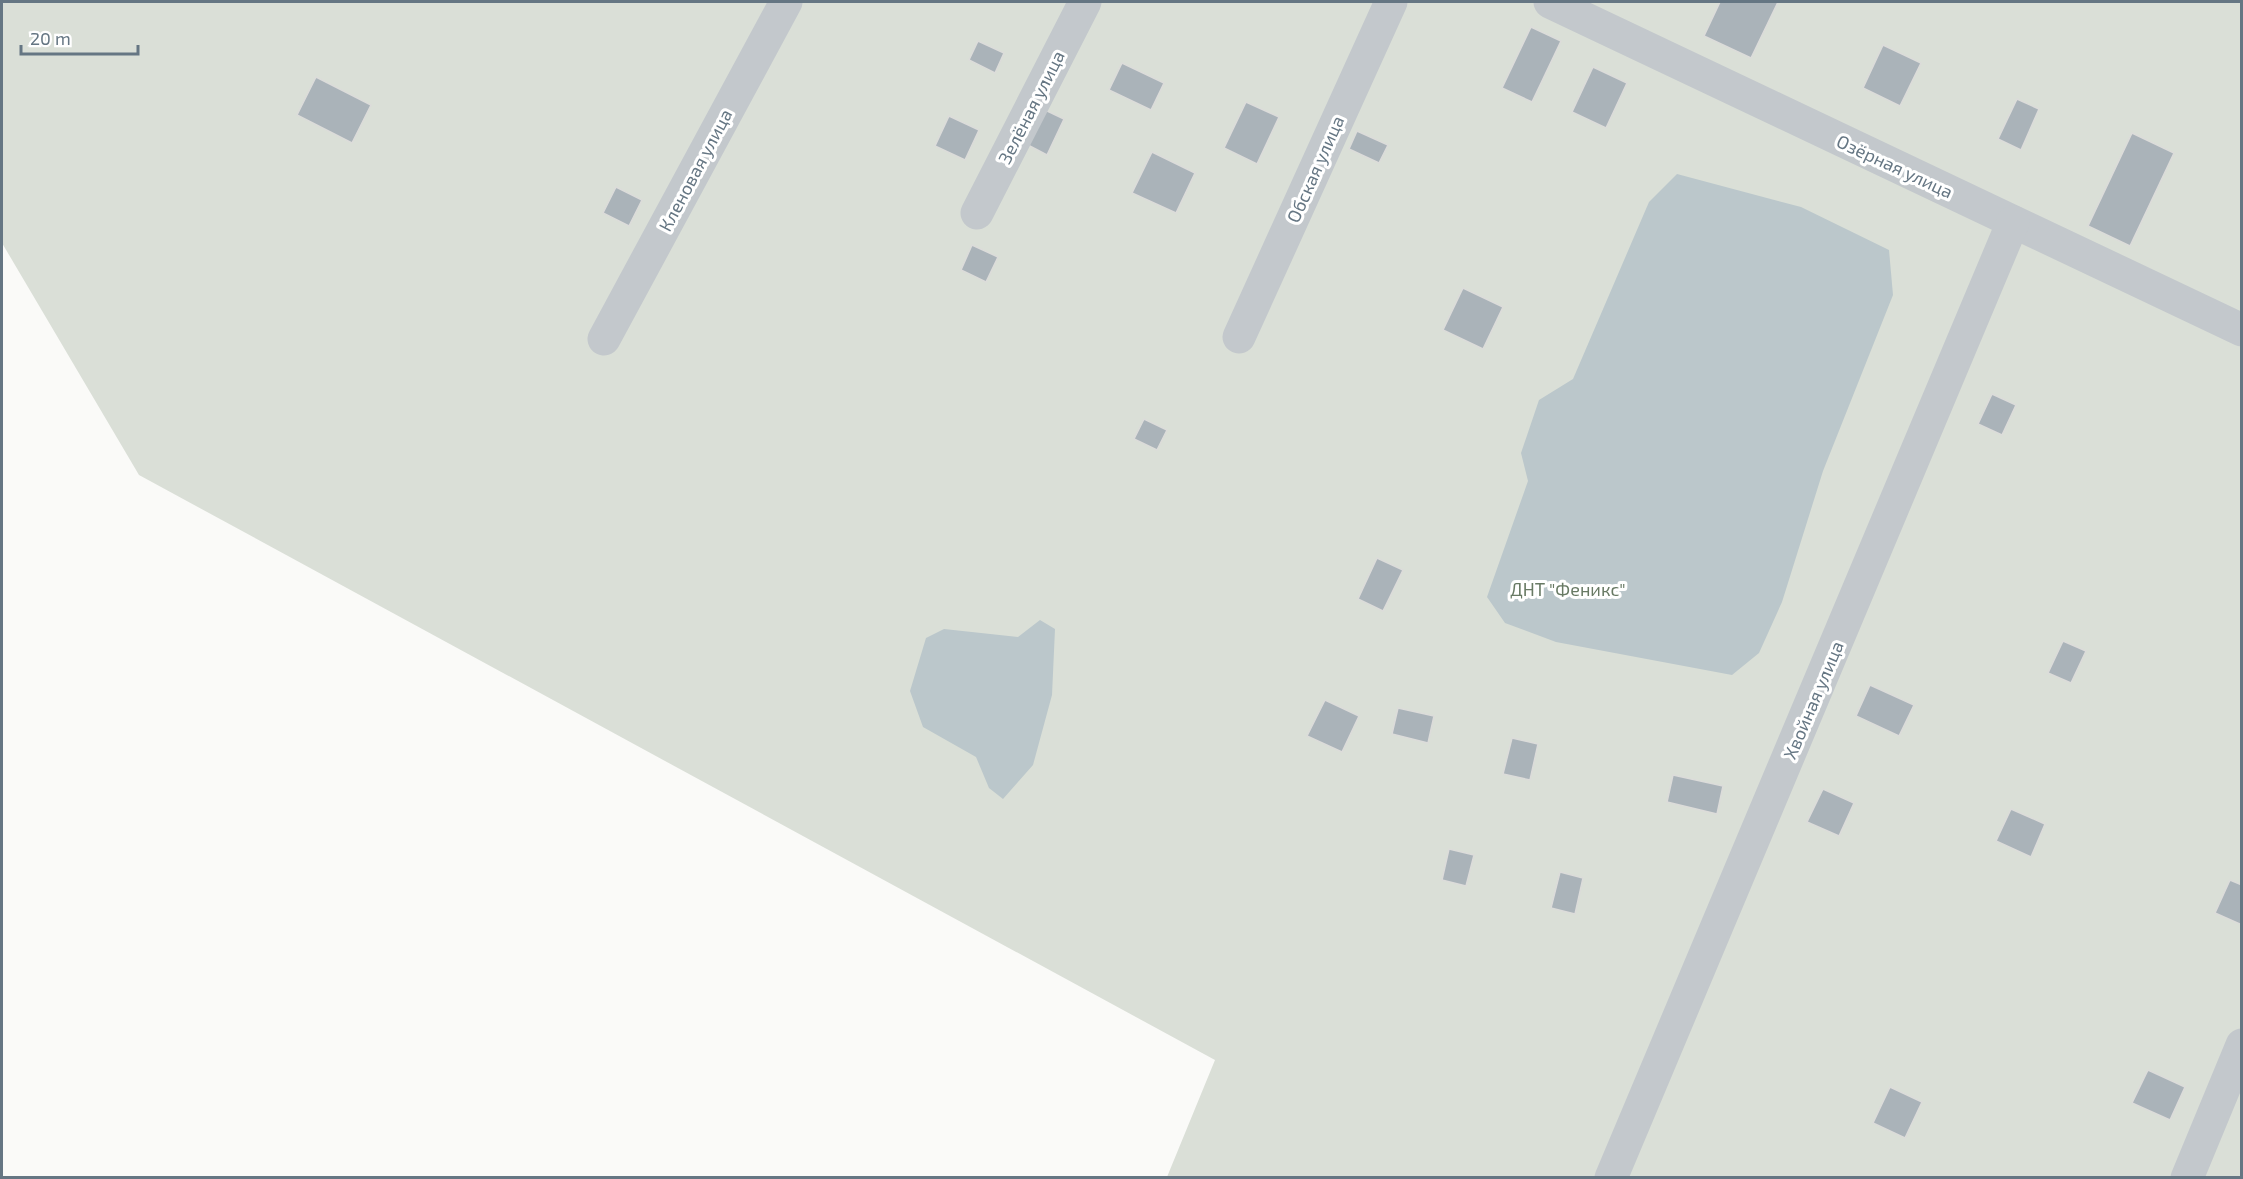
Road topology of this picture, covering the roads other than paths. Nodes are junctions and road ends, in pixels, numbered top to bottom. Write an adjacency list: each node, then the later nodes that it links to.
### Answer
1 (786, 2): 9 (street, Кленовая улица)
2 (1085, 2): 5 (street, Зелёная улица)
3 (1391, 2): 8 (street, Обская улица)
4 (1550, 2): 6 (street, Озёрная улица)
5 (977, 213)
6 (2013, 222): 7 (street, Озёрная улица); 11 (street, Хвойная улица)
7 (2241, 330)
8 (1239, 337)
9 (604, 339)
10 (2241, 1045): 12 (street)
11 (1611, 1178)
12 (2187, 1178)

